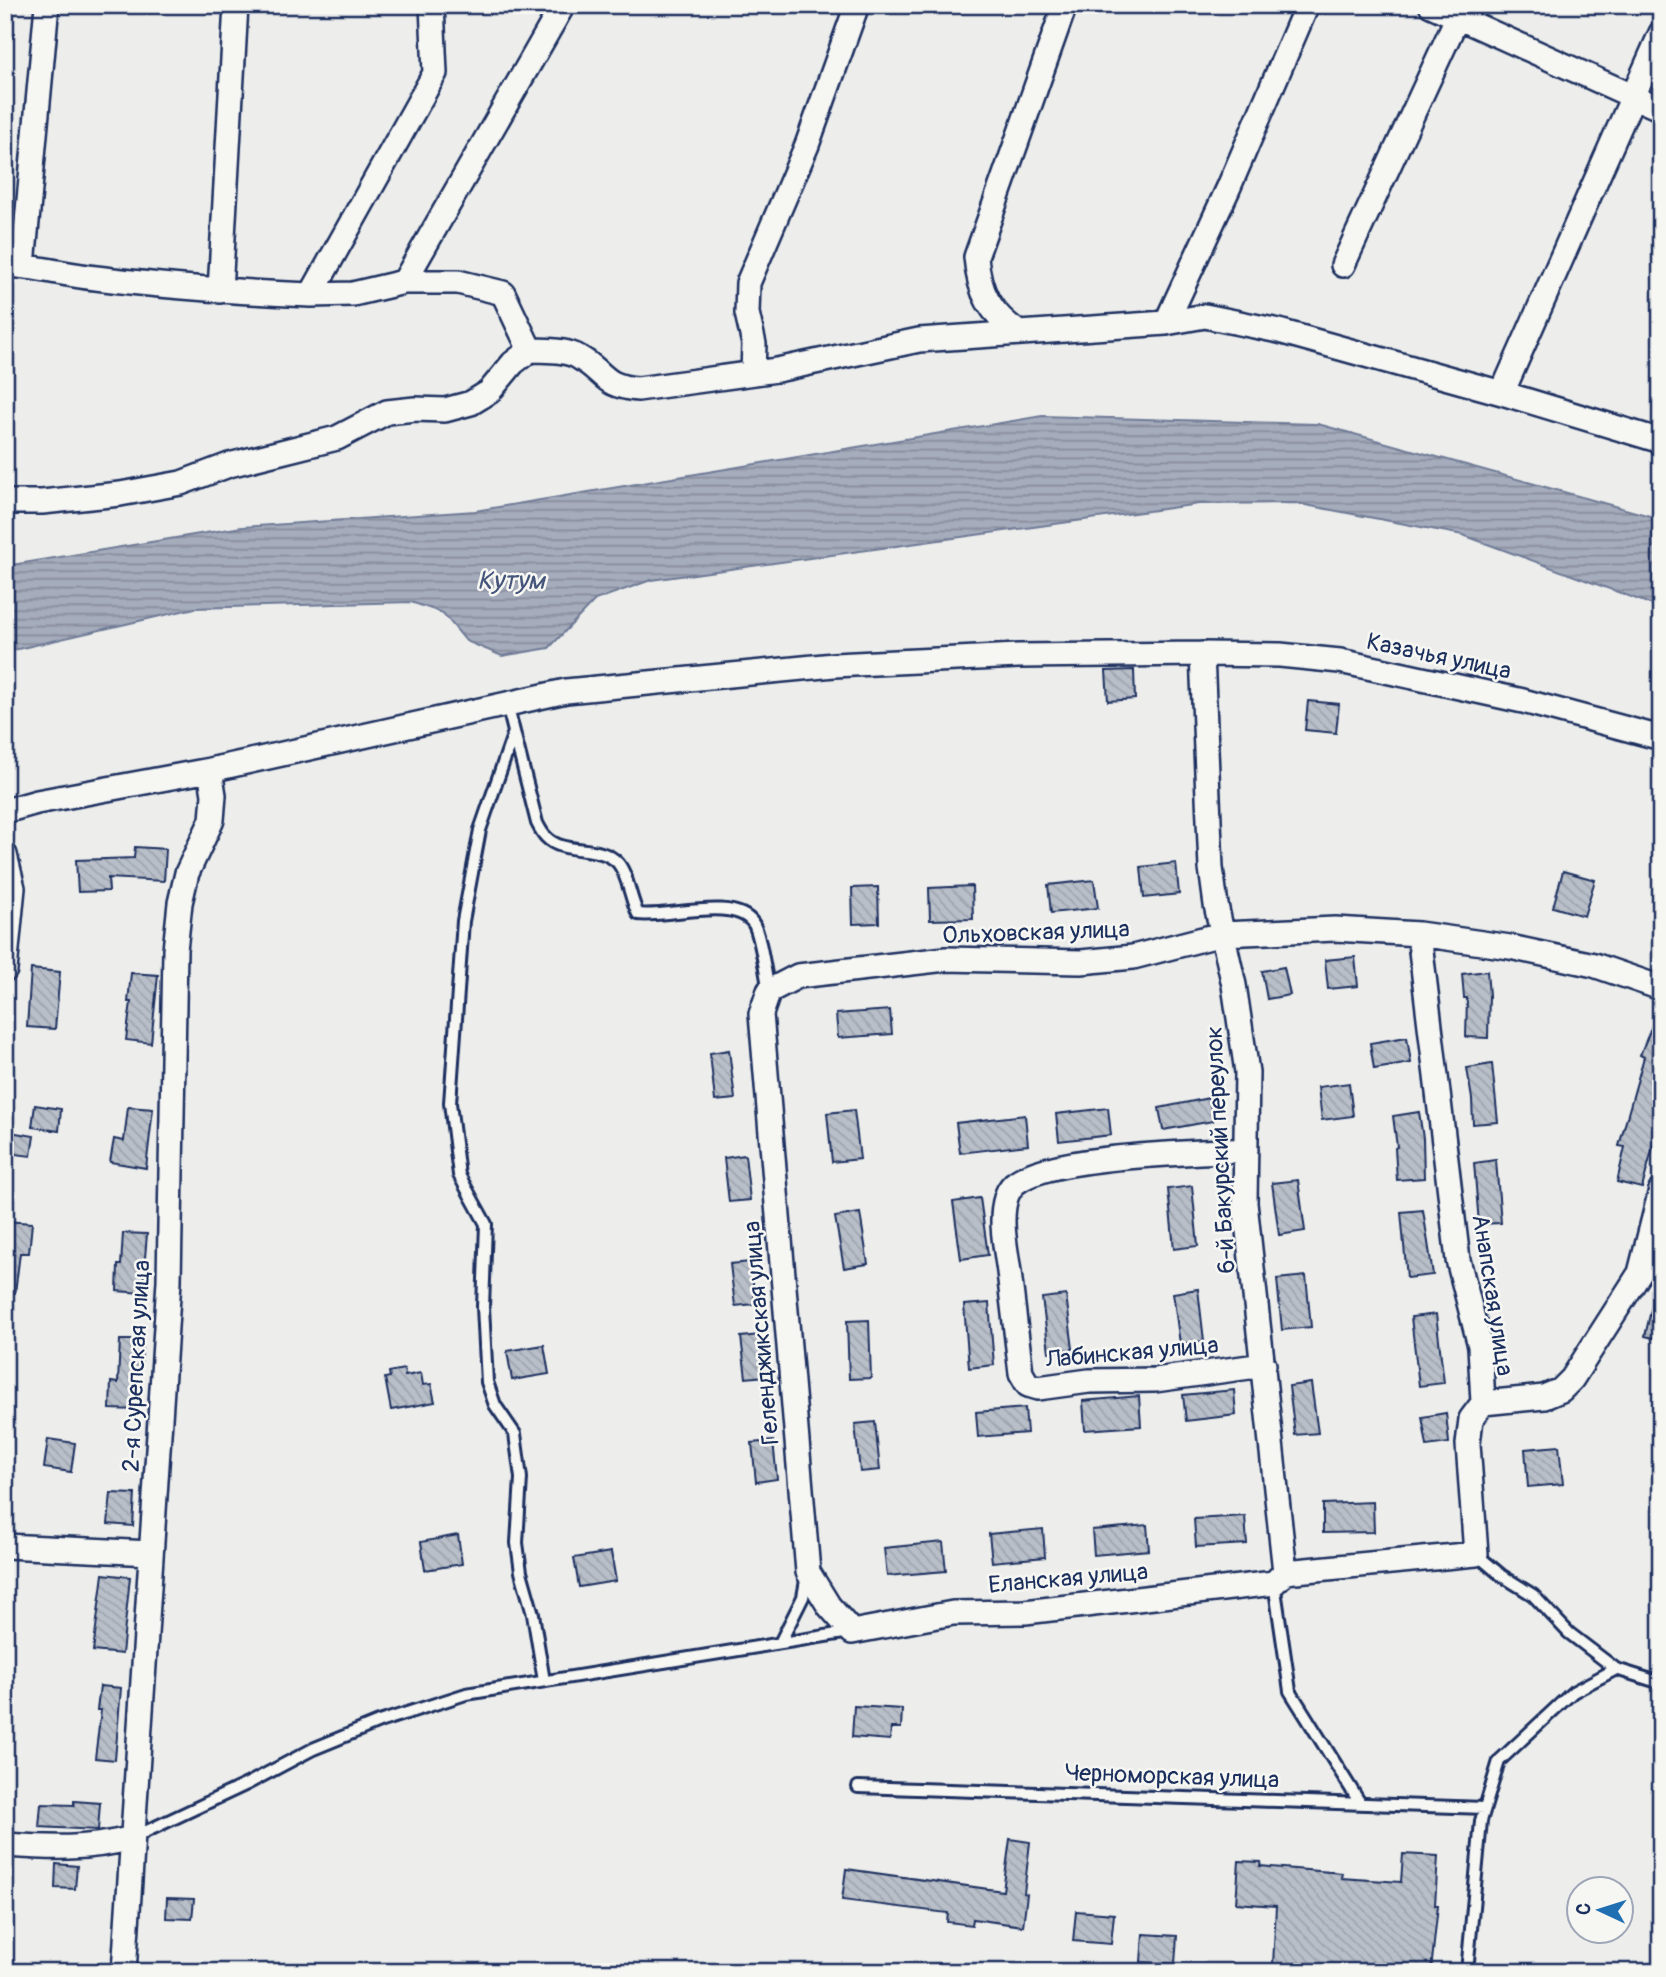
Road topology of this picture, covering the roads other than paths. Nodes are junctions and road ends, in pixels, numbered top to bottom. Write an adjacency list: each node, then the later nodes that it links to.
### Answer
1 (47, 5): 13 (street)
2 (236, 5): 16 (street)
3 (432, 5): 17 (street)
4 (563, 5): 15 (street)
5 (857, 5): 21 (street)
6 (1065, 5): 19 (street)
7 (1307, 5): 18 (street)
8 (1431, 5): 9 (street)
9 (1460, 11): 11 (street); 14 (street)
10 (1661, 33): 11 (street)
11 (1632, 96): 12 (street); 22 (street)
12 (1661, 109)
13 (14, 265): 16 (street)
14 (1343, 265)
15 (404, 282): 17 (street); 20 (street)
16 (220, 291): 17 (street)
17 (311, 295)
18 (1166, 323): 19 (street); 22 (street)
19 (1019, 333): 21 (street)
20 (530, 350): 21 (street); 24 (street)
21 (753, 373)
22 (1502, 393): 23 (street)
23 (1661, 441)
24 (5, 502)
25 (1202, 654): 26 (street, Казачья улица); 28 (street, Казачья улица); 32 (street, 6-й Бакурский переулок)
26 (507, 704): 27 (lane); 29 (street, Казачья улица)
27 (514, 732): 36 (lane); 50 (lane)
28 (1661, 738)
29 (210, 770): 30 (street, Казачья улица); 43 (street, 2-я Сурепская улица)
30 (5, 811)
31 (5, 855): 34 (street)
32 (1222, 934): 33 (street, Ольховская улица); 36 (street, Ольховская улица); 37 (street, 6-й Бакурский переулок)
33 (1419, 934): 35 (street, Ольховская улица); 41 (street, Анапская улица)
34 (5, 970)
35 (1661, 988)
36 (769, 991): 45 (street, Геленджикская улица)
37 (1246, 1150): 40 (street, 6-й Бакурский переулок); 40 (street, Лабинская улица)
38 (1661, 1190): 39 (street)
39 (1650, 1276): 41 (street)
40 (1264, 1365): 46 (street, 6-й Бакурский переулок)
41 (1483, 1403): 44 (street, Анапская улица)
42 (5, 1546): 43 (street)
43 (151, 1553): 55 (street, 2-я Сурепская улица)
44 (1476, 1554): 46 (street); 49 (lane)
45 (808, 1572): 47 (street, Геленджикская улица); 48 (lane)
46 (1279, 1577): 47 (street, Еланская улица); 53 (lane)
47 (852, 1632): 48 (lane)
48 (780, 1643): 50 (lane)
49 (1616, 1669): 51 (lane); 54 (lane)
50 (544, 1681): 55 (lane)
51 (1661, 1683)
52 (858, 1787): 53 (lane, Черноморская улица)
53 (1360, 1804): 54 (lane, Черноморская улица)
54 (1485, 1808): 58 (lane)
55 (132, 1838): 56 (street); 57 (street, 2-я Сурепская улица)
56 (5, 1845)
57 (124, 1972)
58 (1466, 1972)

